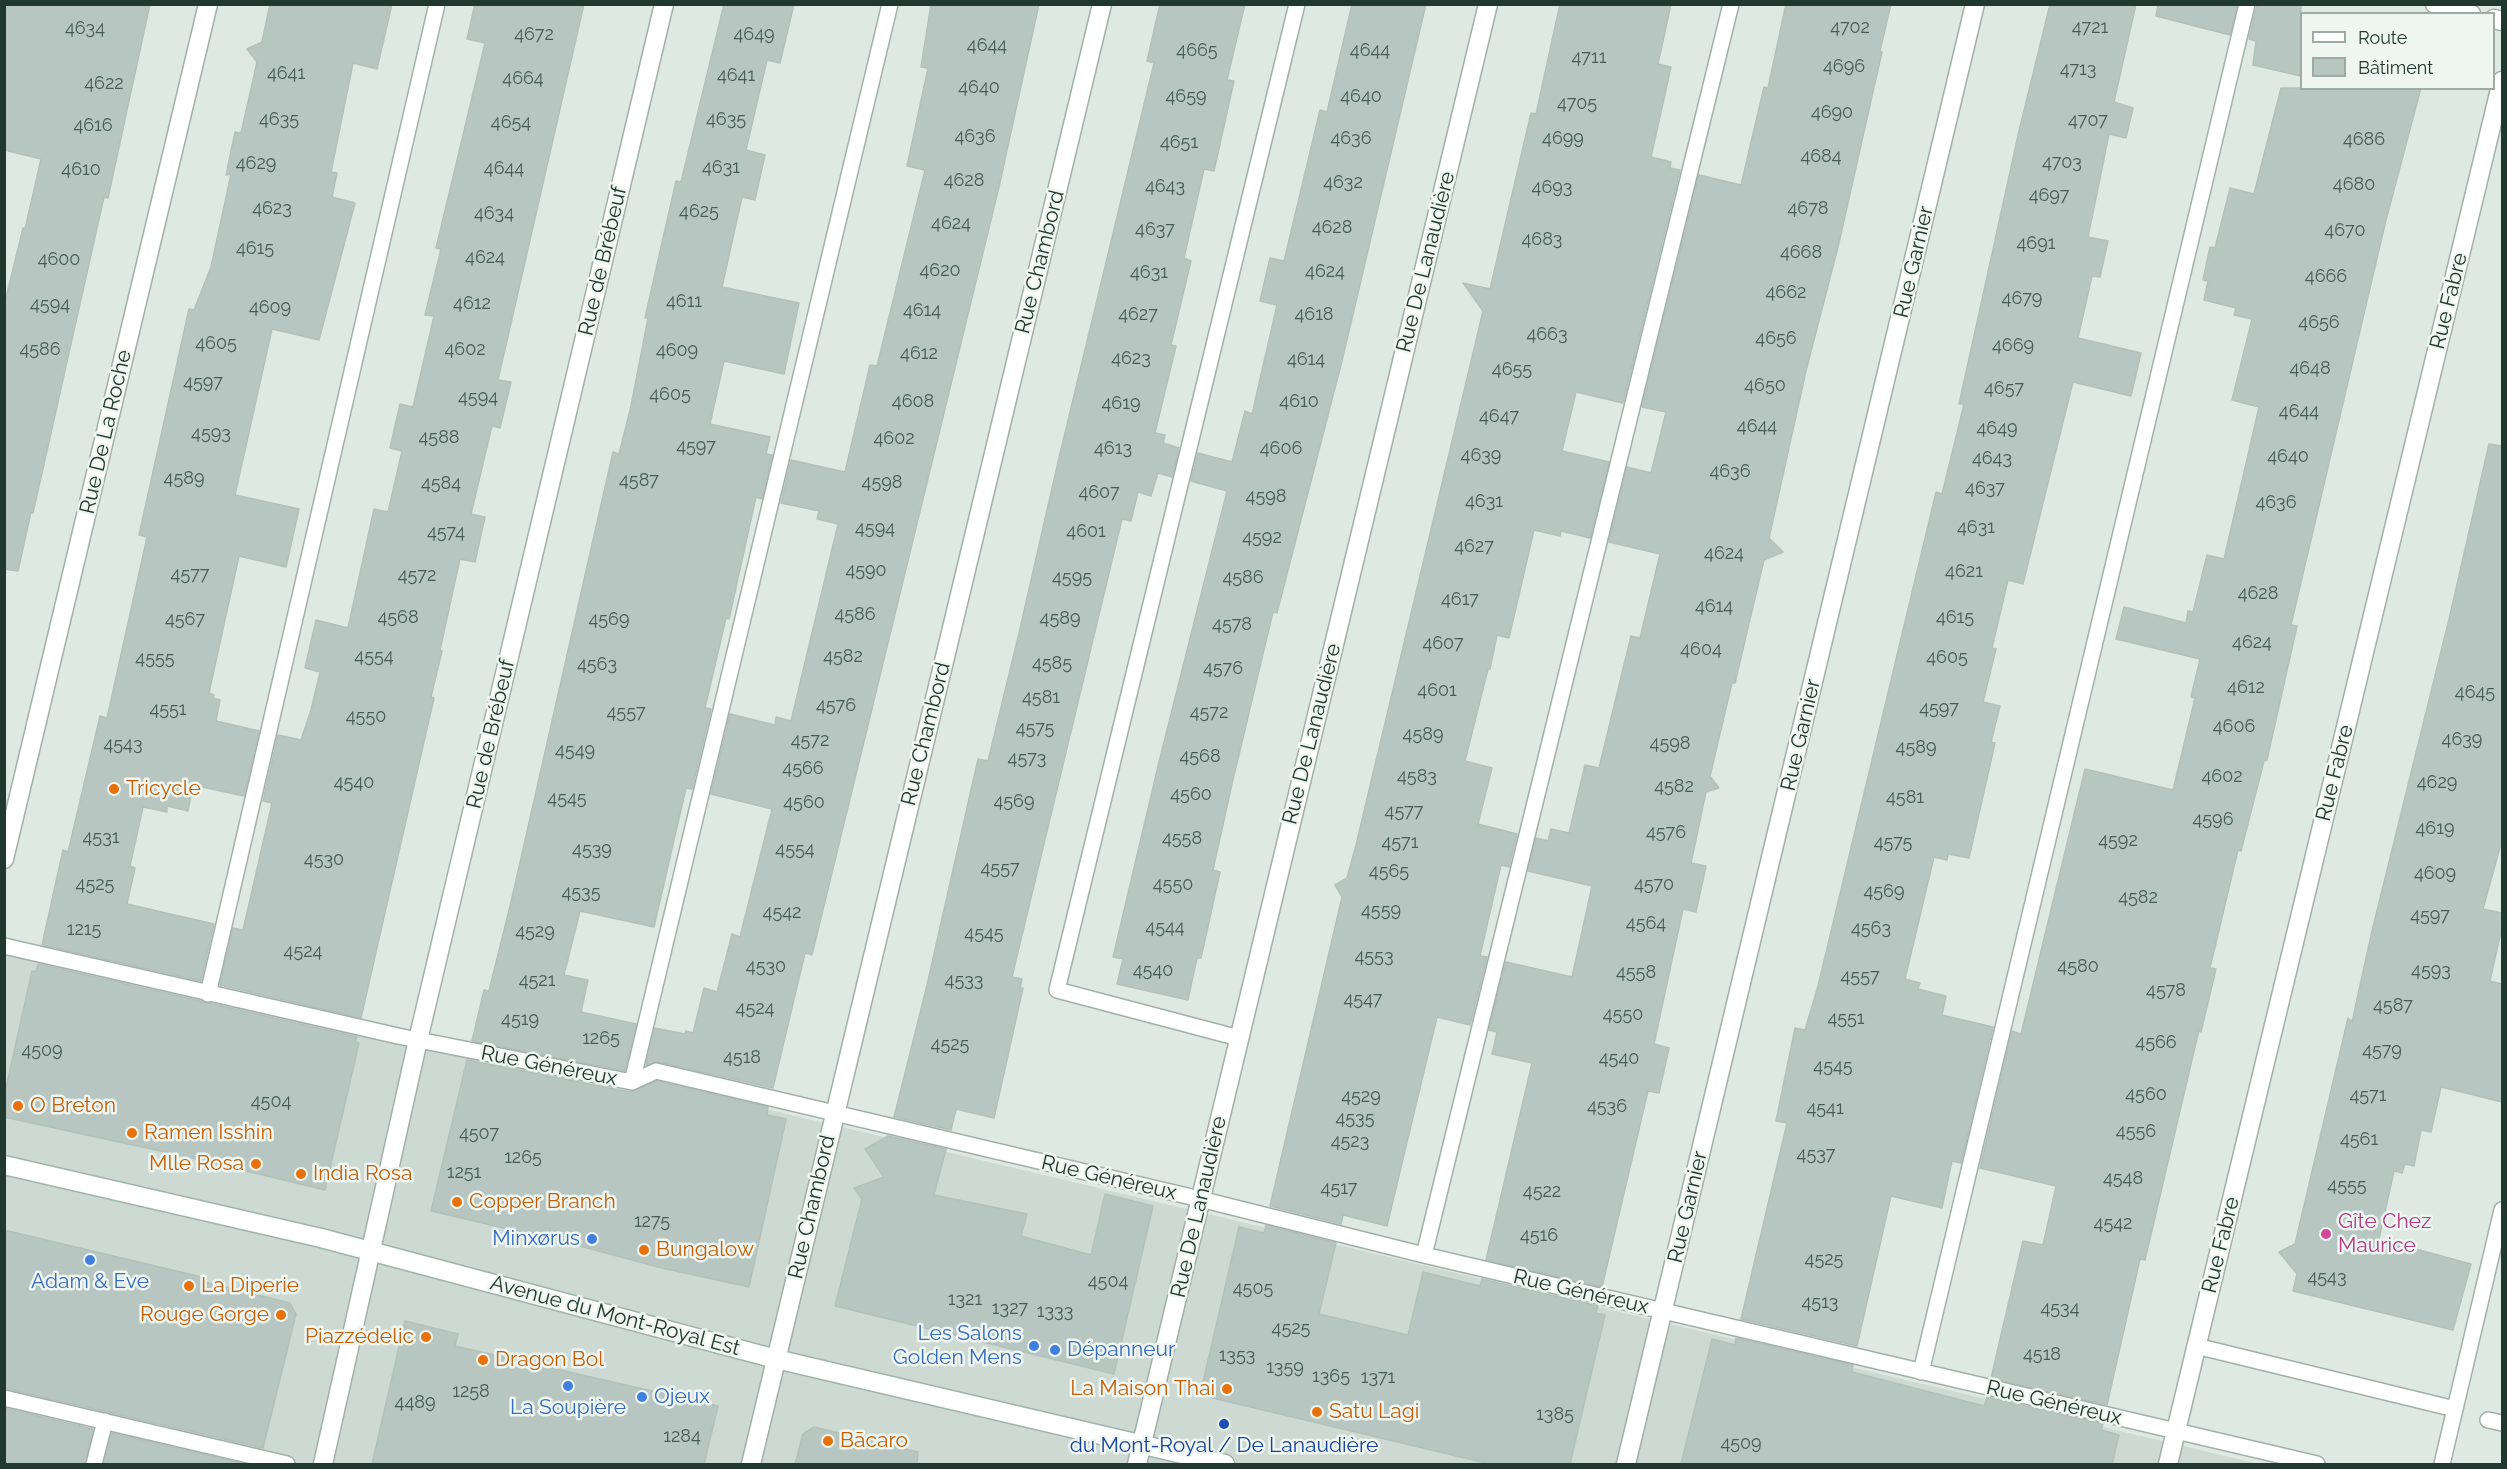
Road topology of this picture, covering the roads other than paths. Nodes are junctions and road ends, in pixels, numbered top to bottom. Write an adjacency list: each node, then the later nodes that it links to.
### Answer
1 (208, 4): 14 (street, Rue De La Roche)
2 (437, 4): 16 (lane)
3 (664, 4): 18 (street, Rue de Brébeuf)
4 (890, 4): 19 (lane)
5 (1102, 4): 20 (street, Rue Chambord)
6 (1297, 4): 17 (lane)
7 (1488, 4): 17 (street, Rue De Lanaudière)
8 (1731, 4): 25 (lane)
9 (1975, 4): 26 (street, Rue Garnier)
10 (2247, 4): 29 (lane)
11 (2435, 4): 12 (street)
12 (2463, 12)
13 (2502, 81): 27 (street, Rue Fabre)
14 (4, 859)
15 (4, 946): 16 (lane, Rue Généreux)
16 (208, 994): 18 (lane, Rue Généreux)
17 (1239, 1038): 22 (street, Rue De Lanaudière)
18 (418, 1040): 19 (lane, Rue Généreux); 24 (street, Rue de Brébeuf)
19 (632, 1082): 20 (lane, Rue Généreux)
20 (834, 1114): 22 (lane, Rue Généreux); 28 (street, Rue Chambord)
21 (4, 1165): 24 (street, Avenue du Mont-Royal Est)
22 (1200, 1199): 25 (lane, Rue Généreux); 34 (street, Rue De Lanaudière)
23 (2502, 1210): 31 (lane)
24 (371, 1251): 28 (street, Avenue du Mont-Royal Est); 37 (street, Rue de Brébeuf)
25 (1424, 1255): 26 (lane, Rue Généreux)
26 (1662, 1311): 29 (lane, Rue Généreux); 41 (street, Rue Garnier)
27 (2196, 1346): 31 (lane); 33 (street, Rue Fabre)
28 (776, 1359): 34 (street, Avenue du Mont-Royal Est); 38 (street, Rue Chambord)
29 (1921, 1372): 33 (lane, Rue Généreux)
30 (4, 1398): 32 (lane)
31 (2455, 1409): 44 (lane)
32 (105, 1421): 35 (lane); 36 (lane)
33 (2176, 1432): 42 (street, Rue Fabre); 43 (lane, Rue Généreux)
34 (1142, 1444): 39 (street, Rue De Lanaudière); 40 (street, Avenue du Mont-Royal Est)
35 (94, 1464)
36 (286, 1464)
37 (323, 1464)
38 (751, 1464)
39 (1137, 1464)
40 (1225, 1464)
41 (1626, 1464)
42 (2168, 1464)
43 (2317, 1464)
44 (2442, 1464)

